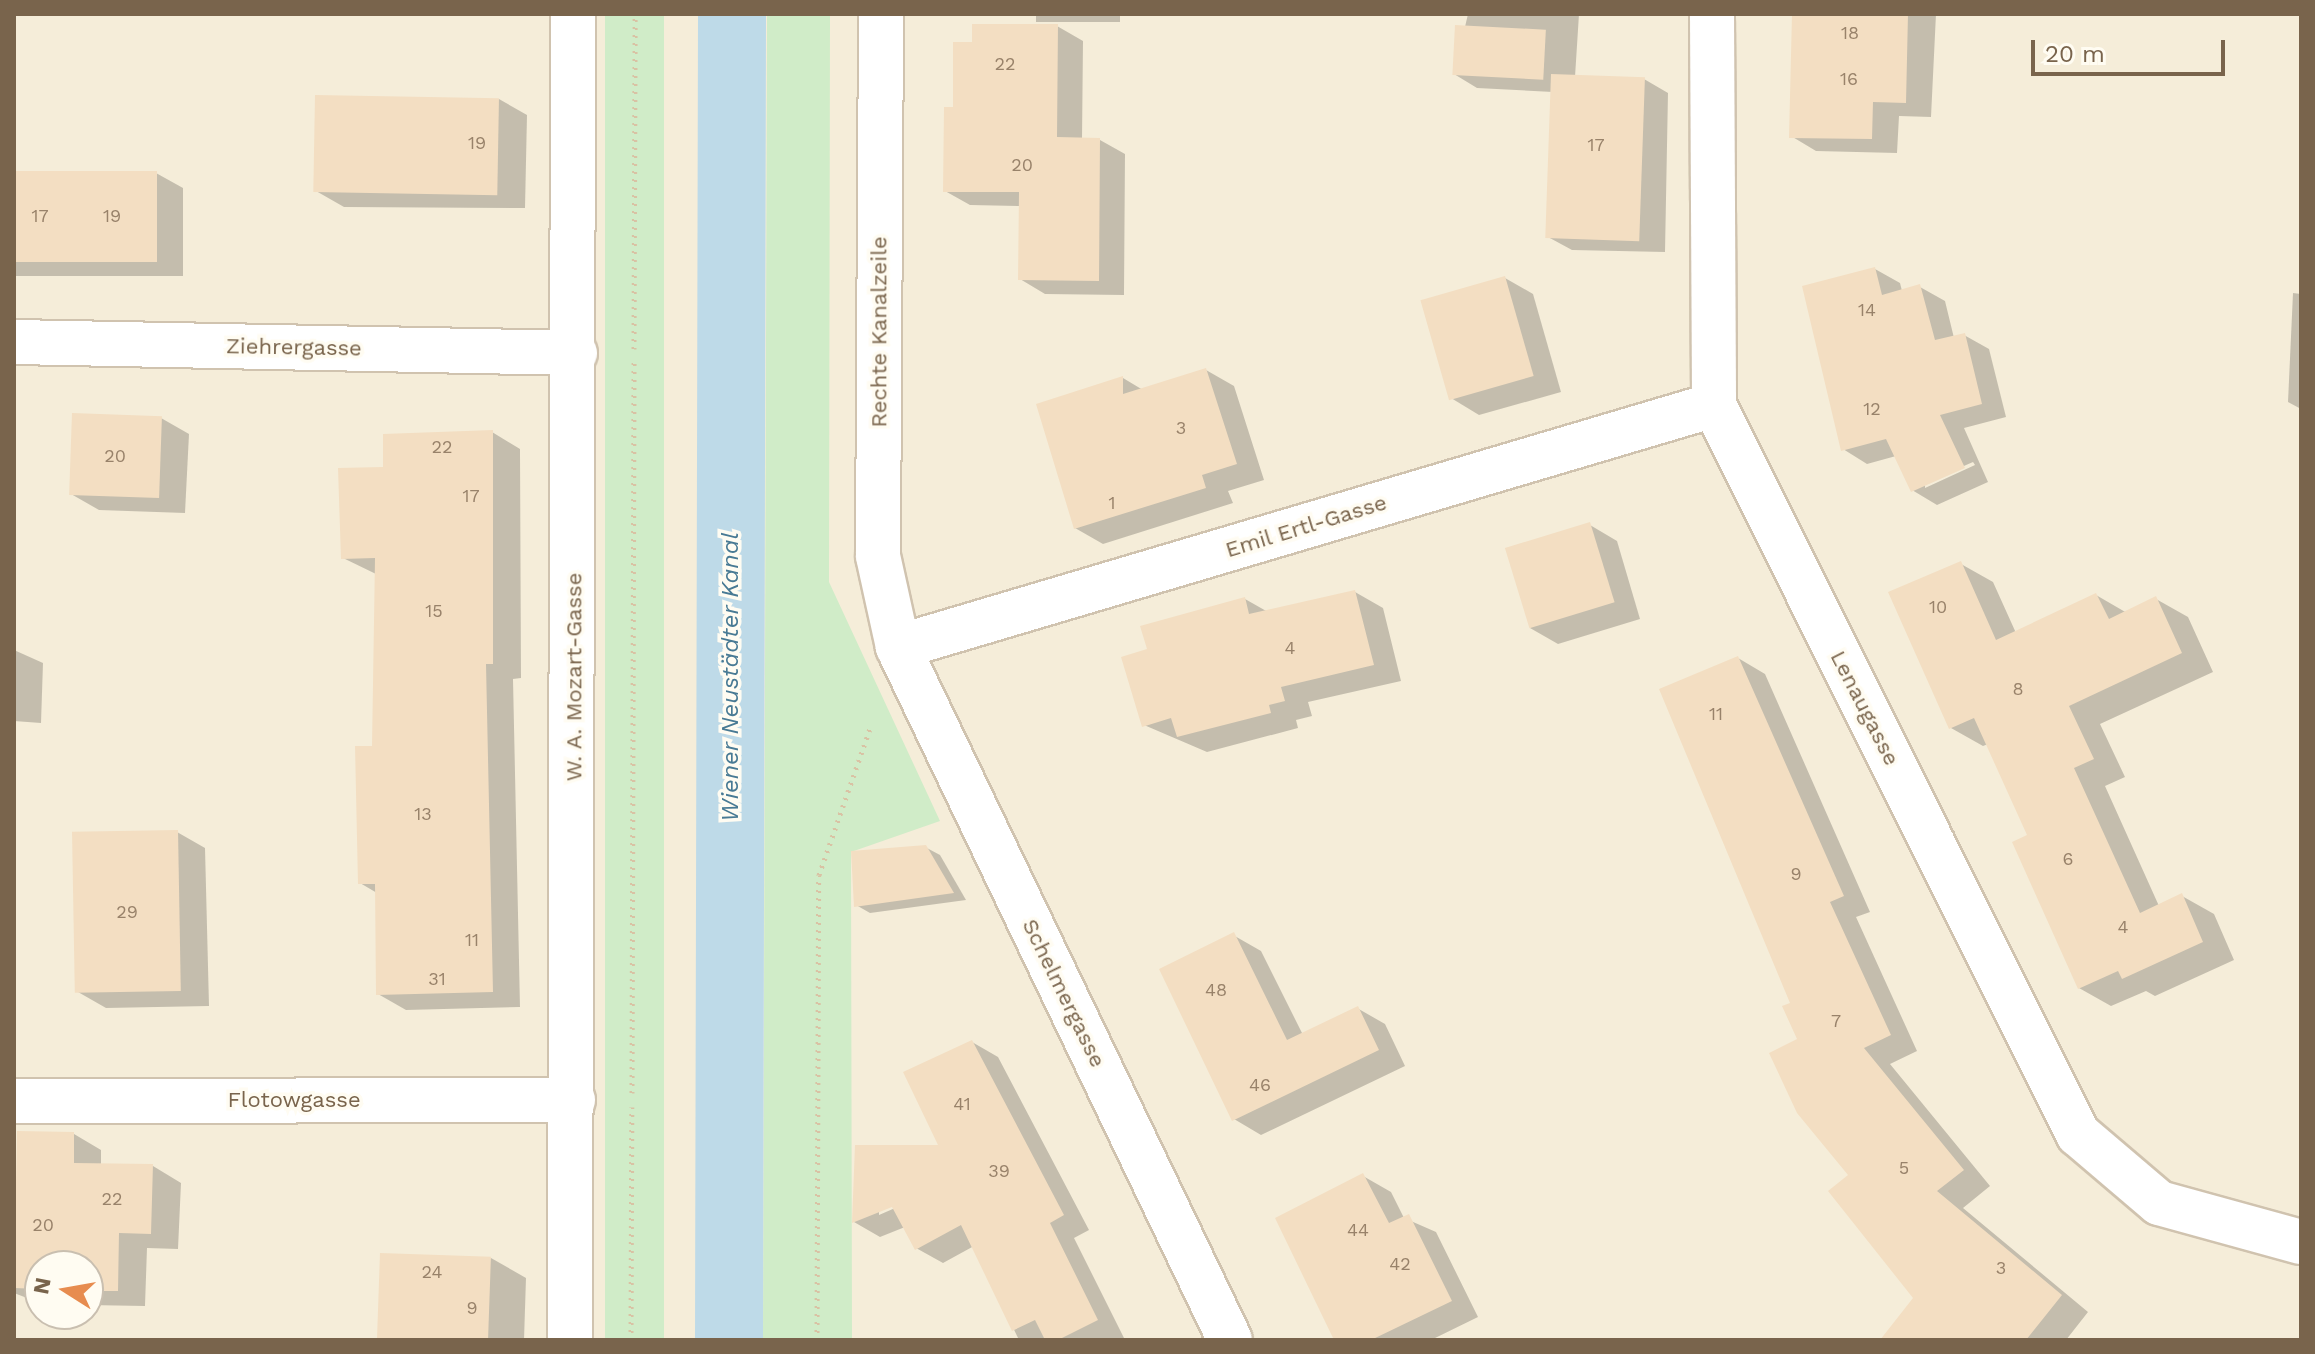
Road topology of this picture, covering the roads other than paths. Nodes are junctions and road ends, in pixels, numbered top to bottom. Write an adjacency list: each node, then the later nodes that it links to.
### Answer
1 (573, 14): 5 (street, W. A. Mozart-Gasse)
2 (881, 14): 7 (street, Rechte Kanalzeile)
3 (1712, 14): 6 (street, Lenaugasse)
4 (14, 342): 5 (street, Ziehrergasse)
5 (575, 353): 8 (street, W. A. Mozart-Gasse)
6 (1714, 405): 7 (street, Emil Ertl-Gasse); 10 (street, Lenaugasse)
7 (898, 647): 12 (street, Schelmergasse)
8 (573, 1100): 9 (street, Flotowgasse); 11 (street, W. A. Mozart-Gasse)
9 (14, 1101)
10 (2301, 1242)
11 (570, 1340)
12 (1230, 1340)

